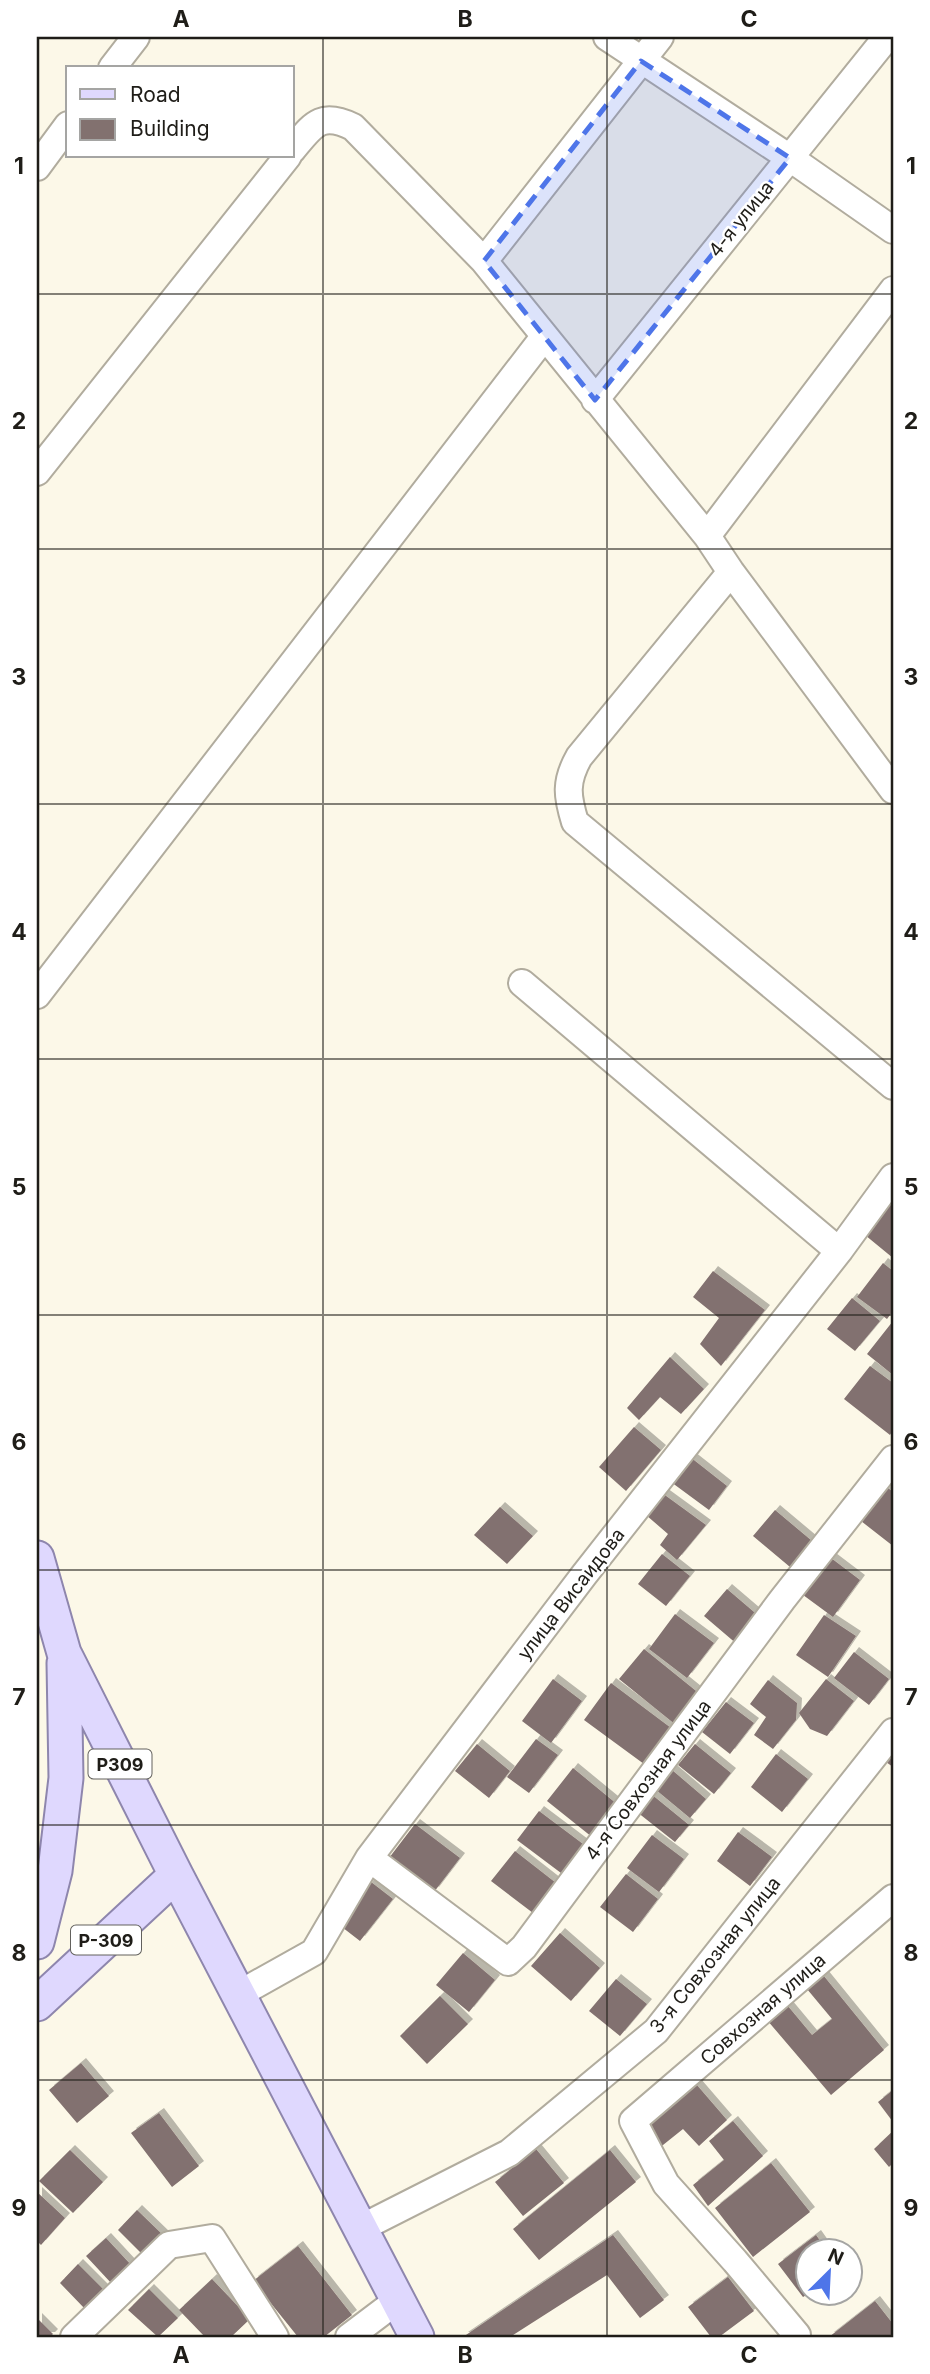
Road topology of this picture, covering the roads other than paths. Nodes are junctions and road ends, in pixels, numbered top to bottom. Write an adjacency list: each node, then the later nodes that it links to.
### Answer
1 (136, 37): 6 (street)
2 (607, 37): 5 (street)
3 (660, 37): 5 (street)
4 (887, 37): 10 (street, 4-я улица)
5 (641, 61): 10 (street); 13 (street)
6 (114, 66)
7 (66, 128): 11 (street)
8 (294, 148): 13 (street)
9 (286, 158): 17 (street)
10 (790, 158): 12 (street); 16 (street, 4-я улица)
11 (37, 167)
12 (893, 230)
13 (484, 261): 15 (street)
14 (893, 290): 18 (street)
15 (544, 337): 16 (street); 22 (street)
16 (595, 400): 18 (street)
17 (37, 472)
18 (707, 536): 19 (street)
19 (731, 572): 20 (street); 23 (street)
20 (893, 790)
21 (522, 983): 25 (street)
22 (37, 995)
23 (893, 1086)
24 (892, 1182): 25 (street, улица Висаидова)
25 (839, 1251): 30 (street, улица Висаидова)
26 (893, 1459): 30 (street, 4-я Совхозная улица)
27 (37, 1558): 28 (main road)
28 (64, 1653): 31 (main road, Р309); 33 (main road)
29 (893, 1732): 36 (street, 3-я Совхозная улица)
30 (369, 1858): 34 (street, улица Висаидова)
31 (176, 1875): 34 (main road); 35 (main road, Р-309)
32 (890, 1908): 38 (street, Совхозная улица)
33 (37, 1942)
34 (239, 1993): 36 (main road)
35 (37, 2004)
36 (361, 2228): 37 (main road)
37 (398, 2300): 41 (street); 42 (main road)
38 (797, 2335)
39 (74, 2337): 40 (street)
40 (275, 2337)
41 (349, 2337)
42 (417, 2337)

